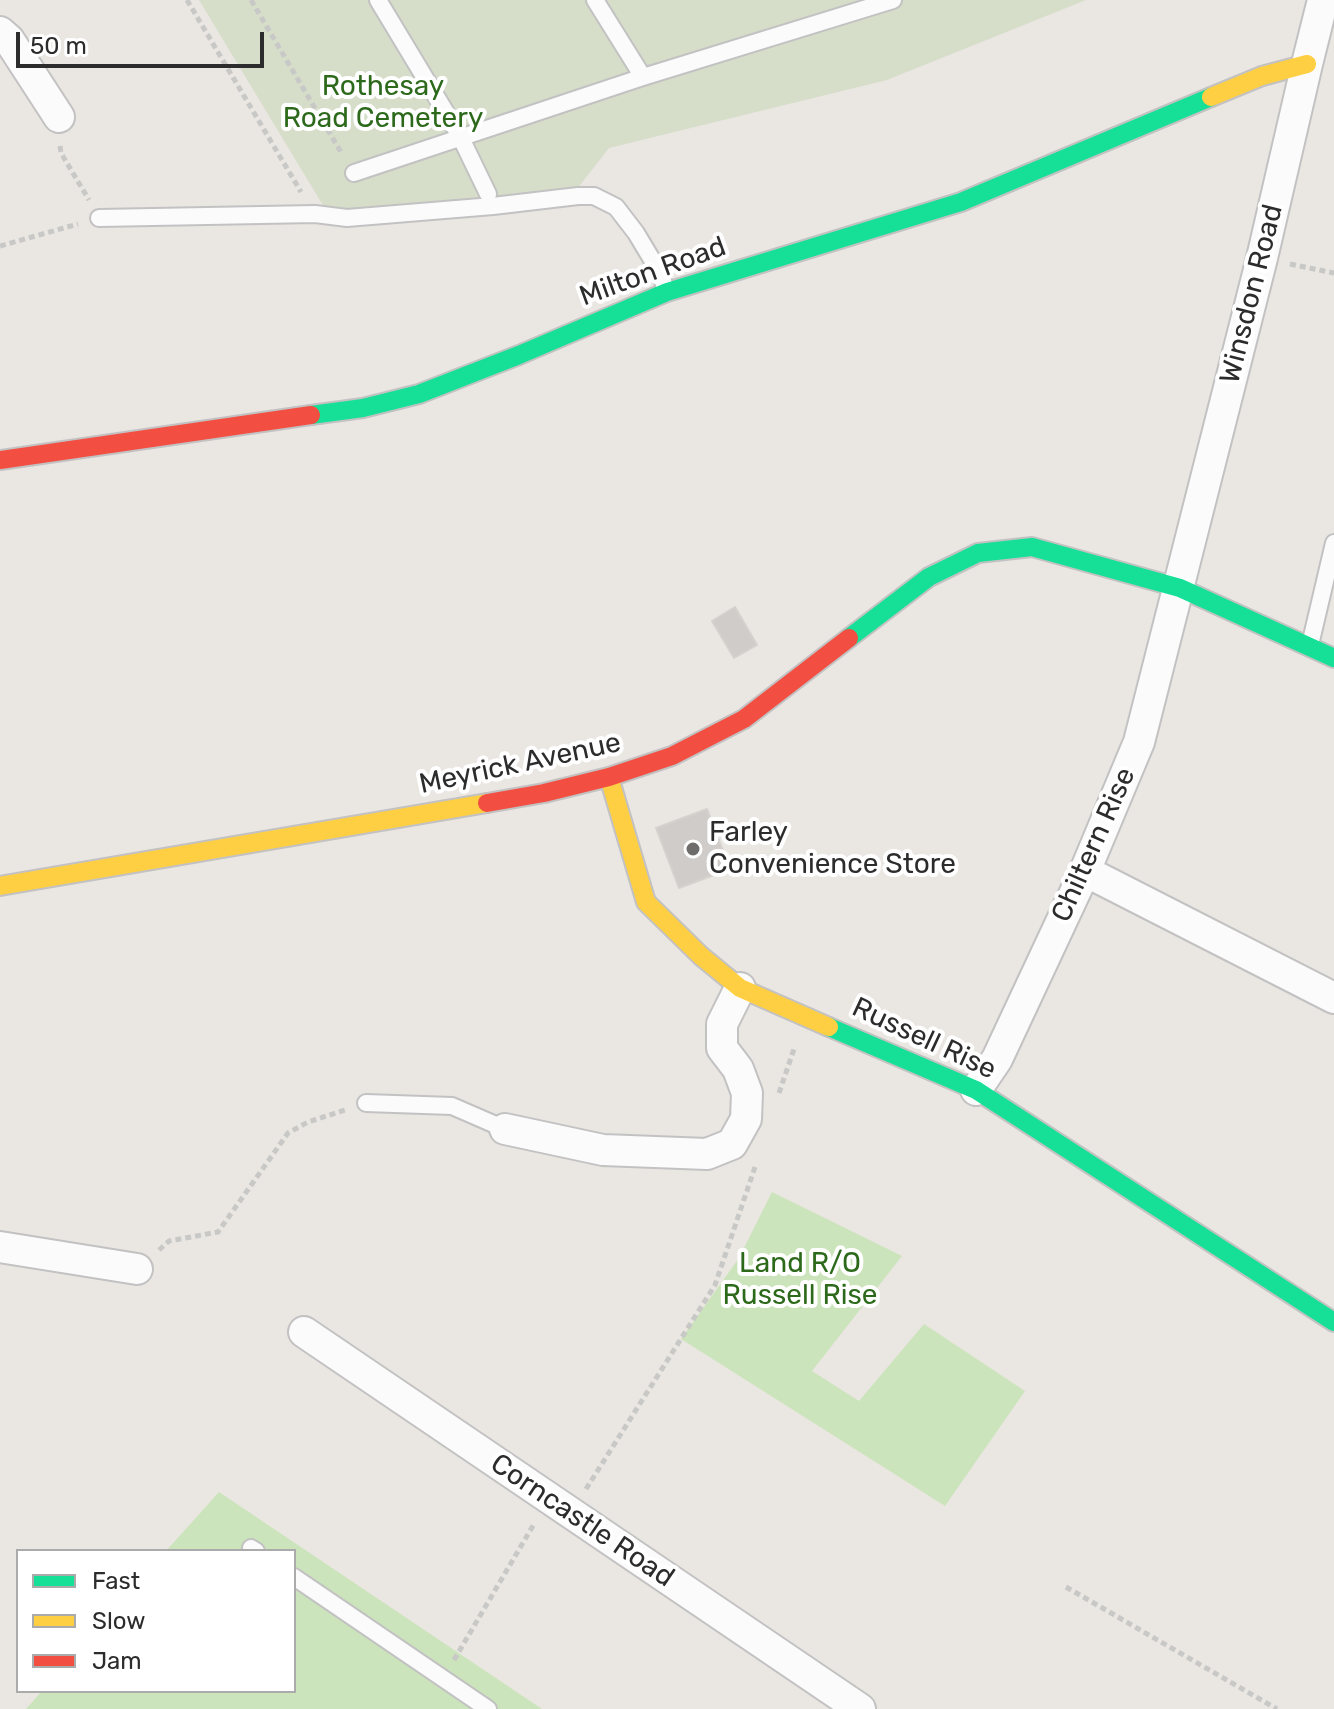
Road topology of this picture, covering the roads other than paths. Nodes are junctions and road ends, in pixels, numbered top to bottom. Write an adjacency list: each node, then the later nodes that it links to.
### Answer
1 (378, 0): 9 (lane)
2 (595, 0): 7 (lane)
3 (893, 0): 7 (lane)
4 (1323, 0): 6 (street, Winsdon Road)
5 (0, 32): 8 (street)
6 (1307, 64): 13 (street, Milton Road); 16 (street, Winsdon Road)
7 (643, 77): 9 (lane)
8 (59, 117)
9 (460, 136): 10 (lane); 11 (lane)
10 (354, 173)
11 (488, 194)
12 (99, 218): 13 (lane)
13 (667, 292): 14 (street, Milton Road)
14 (0, 460)
15 (1334, 543): 17 (lane)
16 (1180, 588): 17 (street, Meyrick Avenue); 19 (street, Meyrick Avenue); 20 (street, Chiltern Rise)
17 (1310, 646): 18 (street, Meyrick Avenue)
18 (1334, 658)
19 (609, 777): 21 (street, Meyrick Avenue); 22 (street, Russell Rise)
20 (1085, 871): 23 (street); 24 (street, Chiltern Rise)
21 (0, 886)
22 (740, 988): 24 (street, Russell Rise); 26 (street)
23 (1334, 998)
24 (976, 1090): 29 (street, Russell Rise)
25 (366, 1103): 26 (lane)
26 (505, 1129)
27 (0, 1247): 28 (street)
28 (137, 1269)
29 (1334, 1322)
30 (304, 1332): 33 (street, Corncastle Road)
31 (296, 1578): 32 (lane)
32 (488, 1709)
33 (860, 1709)

